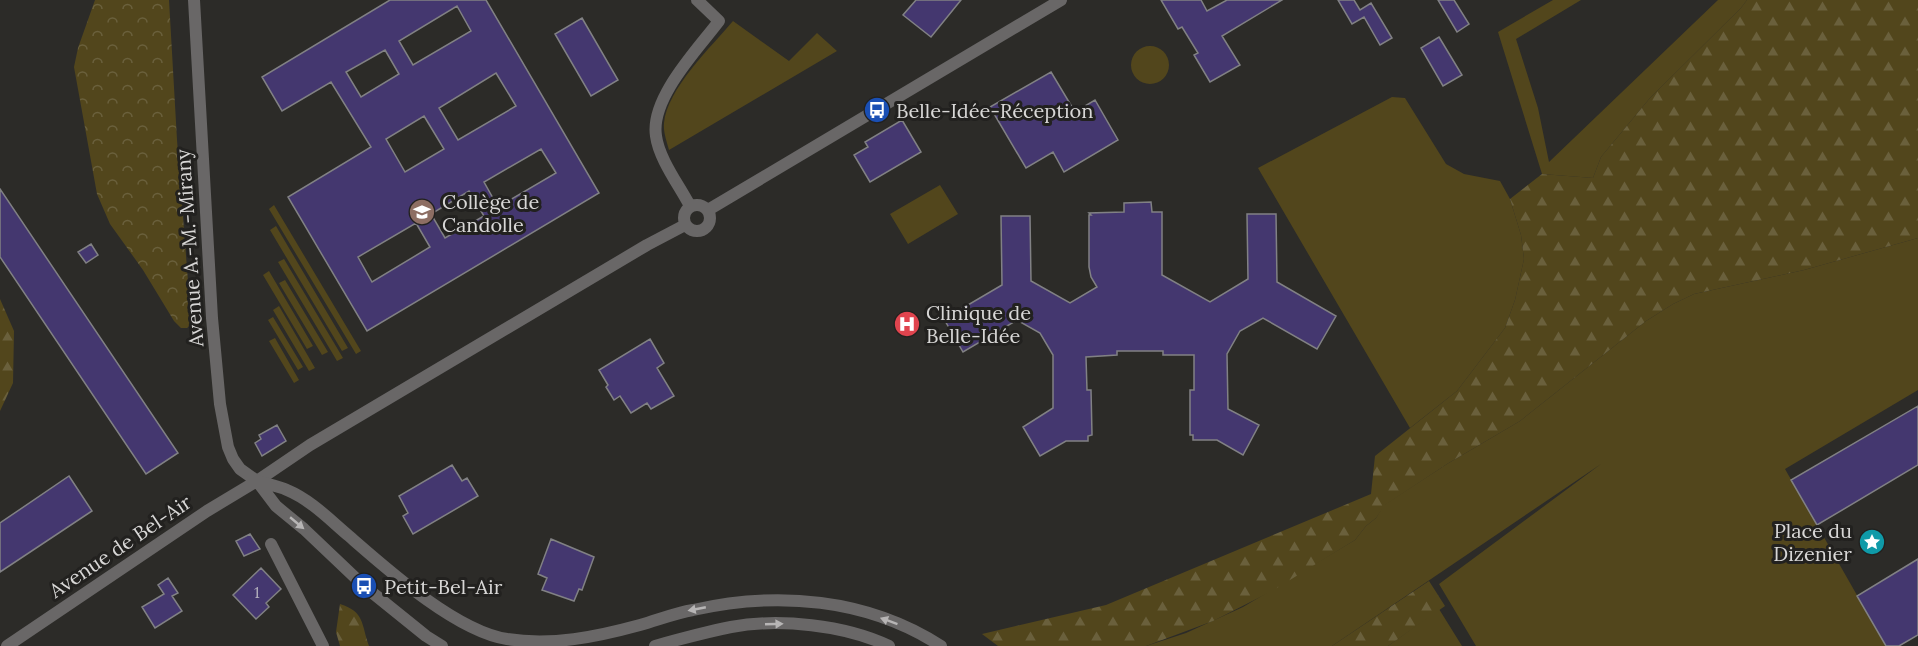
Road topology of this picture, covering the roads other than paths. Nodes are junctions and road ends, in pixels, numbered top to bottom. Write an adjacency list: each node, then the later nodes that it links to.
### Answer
1 (194, 0): 7 (street, Avenue A.-M.-Mirany)
2 (697, 0): 4 (street)
3 (1061, 0): 5 (street)
4 (690, 206): 5 (street); 6 (street)
5 (708, 210): 6 (street)
6 (685, 225): 7 (street, Avenue de Bel-Air)
7 (257, 481): 9 (street); 10 (street, Avenue de Bel-Air); 12 (street, one-way to 12)
8 (271, 544): 11 (street)
9 (527, 644): 15 (street, one-way to 9)
10 (8, 646)
11 (322, 646)
12 (442, 646)
13 (655, 646): 14 (street, one-way to 14)
14 (889, 646)
15 (941, 646)

